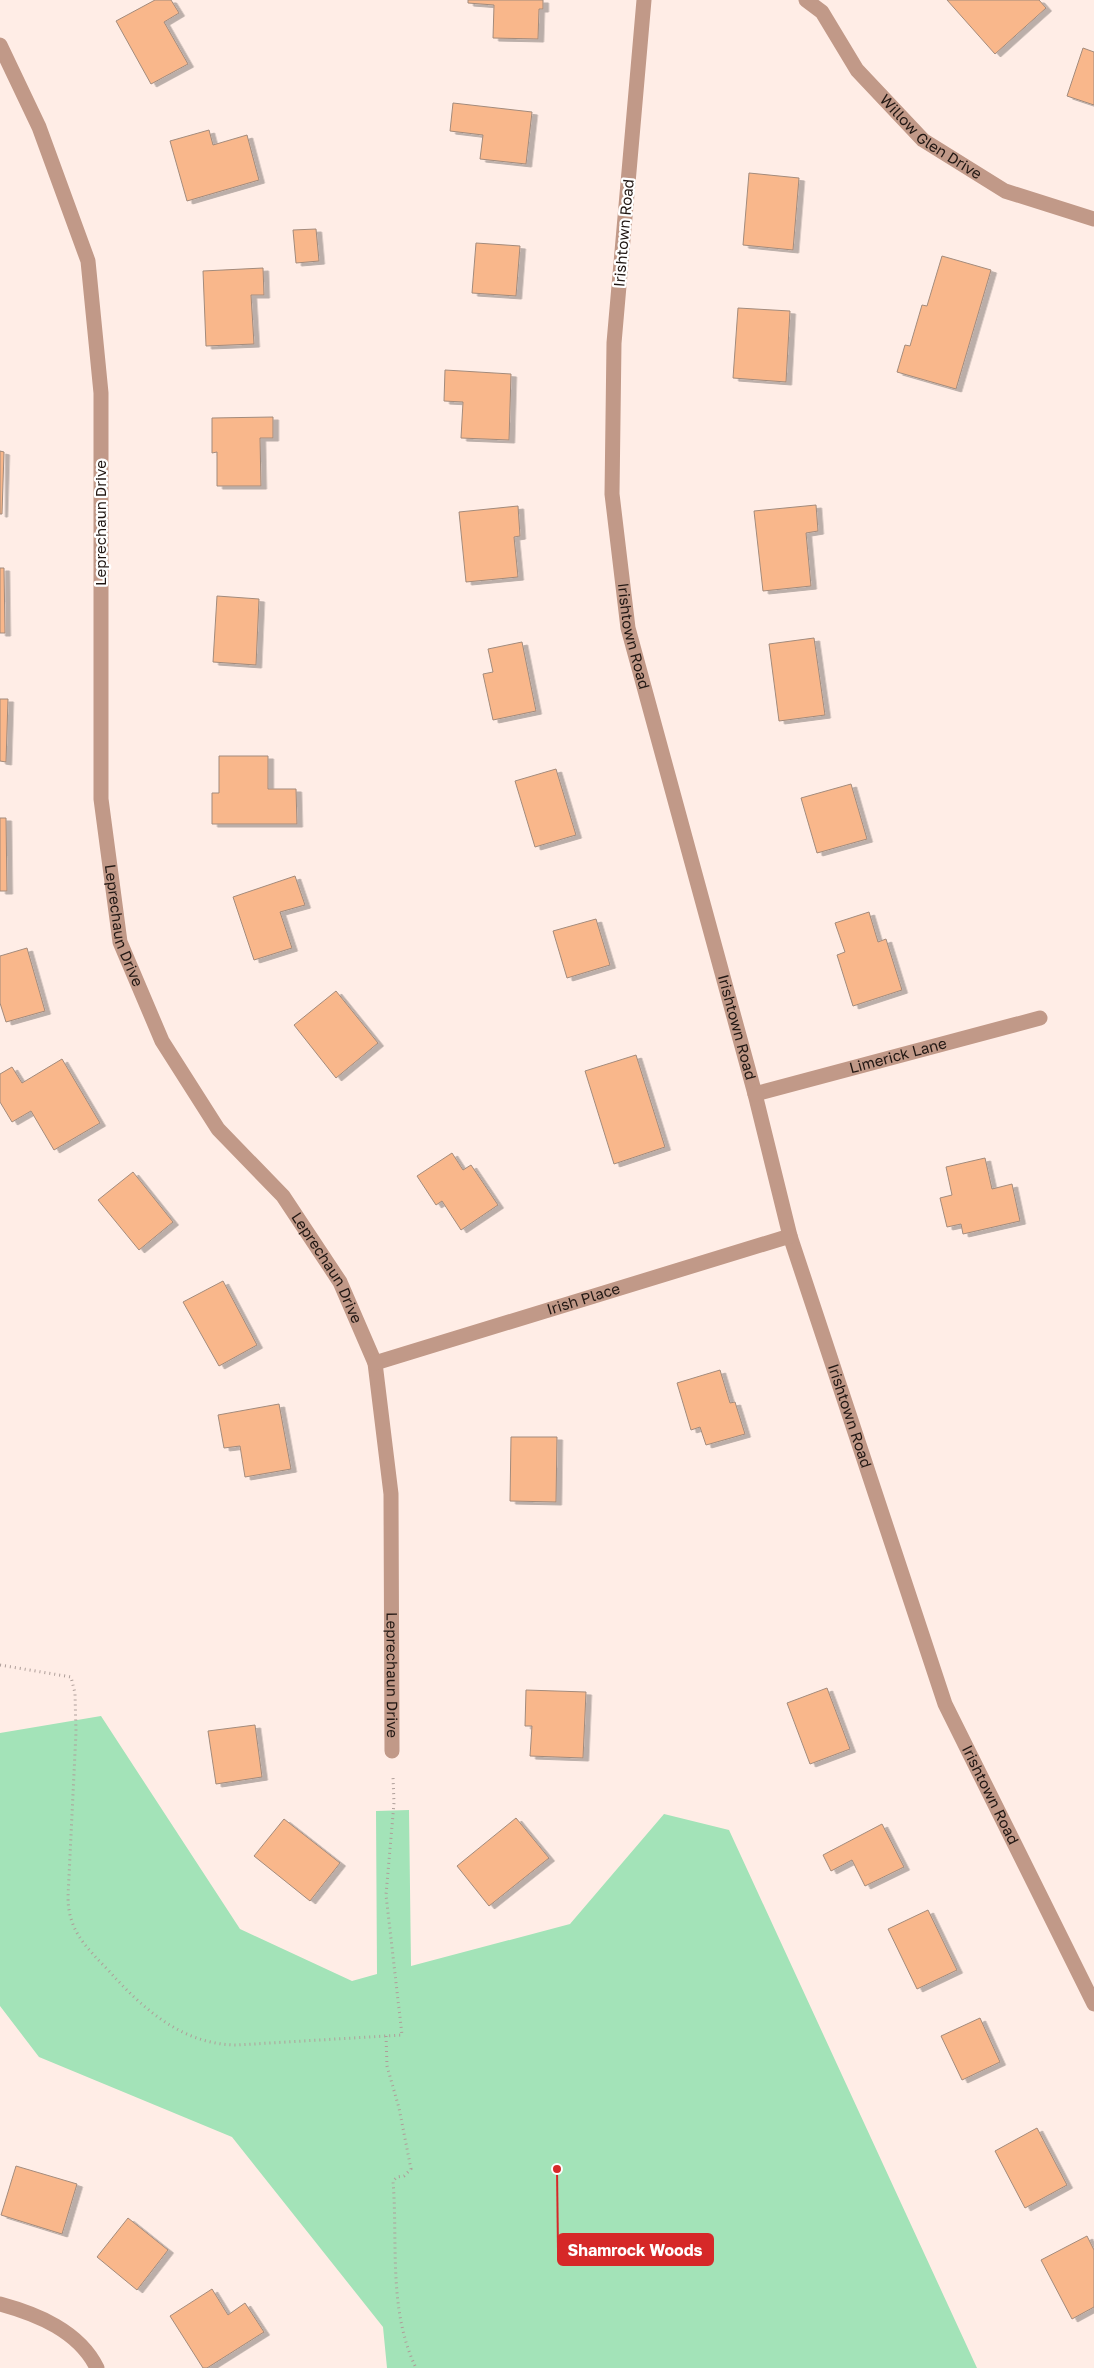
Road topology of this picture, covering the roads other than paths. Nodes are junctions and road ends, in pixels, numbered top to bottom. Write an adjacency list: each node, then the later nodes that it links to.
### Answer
1 (644, 0): 6 (street, Irishtown Road)
2 (806, 0): 4 (street, Willow Glen Drive)
3 (0, 45): 8 (street, Leprechaun Drive)
4 (1094, 219)
5 (1040, 1018): 6 (street, Limerick Lane)
6 (755, 1094): 7 (street, Irishtown Road)
7 (790, 1236): 8 (street, Irish Place); 10 (street, Irishtown Road)
8 (375, 1363): 9 (street, Leprechaun Drive)
9 (392, 1751)
10 (1094, 2004)
11 (0, 2304): 12 (street)
12 (97, 2368)

